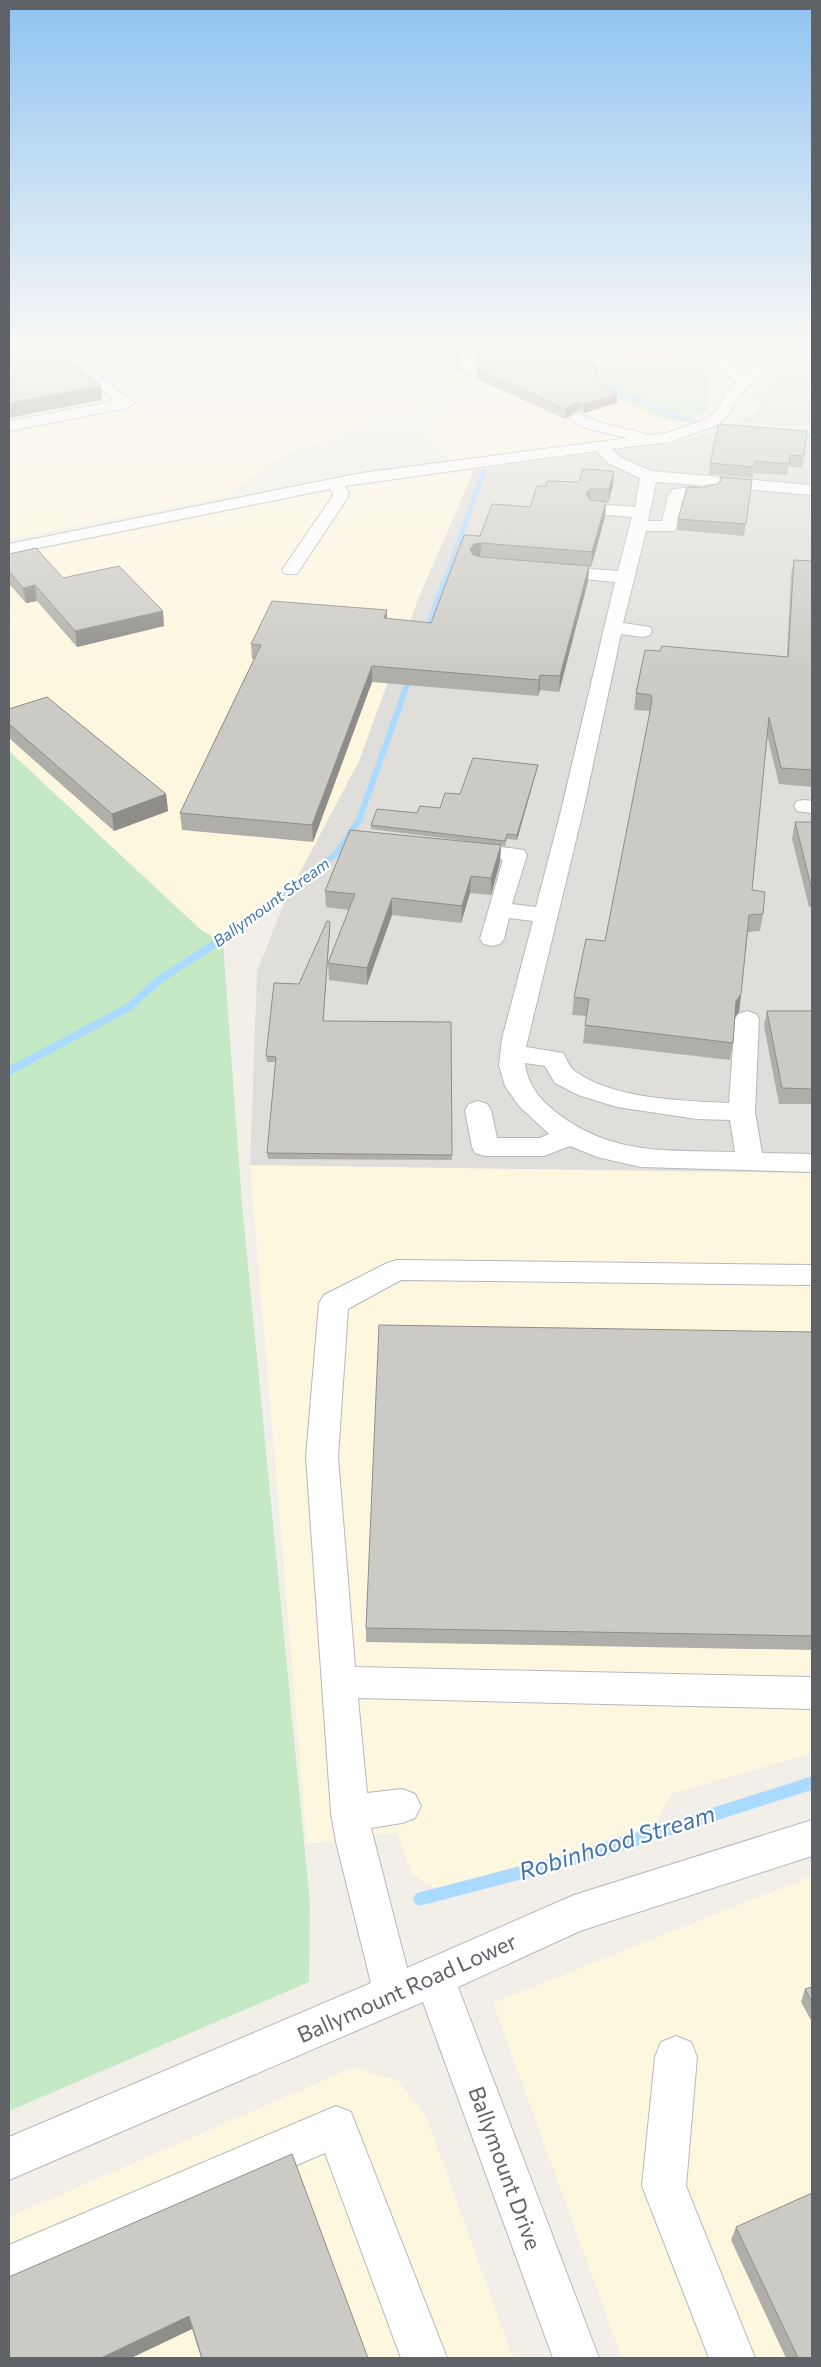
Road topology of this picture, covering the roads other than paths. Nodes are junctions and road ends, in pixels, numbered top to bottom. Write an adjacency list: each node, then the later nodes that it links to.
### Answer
1 (533, 456): 4 (street)
2 (610, 456): 3 (street)
3 (648, 476): 5 (street); 8 (street)
4 (335, 484): 9 (street); 11 (street)
5 (812, 490)
6 (748, 494): 8 (street)
7 (596, 509): 8 (street)
8 (640, 519): 12 (street)
9 (9, 549)
10 (538, 569): 12 (street)
11 (290, 570)
12 (625, 577): 13 (street)
13 (614, 628): 14 (street); 17 (street)
14 (643, 631)
15 (447, 847): 16 (street)
16 (500, 910): 17 (street); 18 (street)
17 (546, 915): 20 (street)
18 (492, 939)
19 (747, 1019): 22 (street)
20 (512, 1053): 22 (street); 23 (street)
21 (478, 1110): 23 (street)
22 (742, 1112): 24 (street)
23 (571, 1134): 24 (street)
24 (750, 1161): 25 (street)
25 (812, 1163)
26 (812, 1275): 27 (street)
27 (339, 1682): 28 (street); 30 (street)
28 (812, 1693)
29 (402, 1806): 30 (street)
30 (350, 1813): 33 (street)
31 (812, 1838): 32 (street, Ballymount Road Lower)
32 (434, 1977): 33 (street, Ballymount Road Lower); 38 (street, Ballymount Drive)
33 (394, 1994): 35 (street, Ballymount Road Lower)
34 (676, 2056): 39 (street)
35 (9, 2159)
36 (9, 2267): 37 (street)
37 (424, 2358)
38 (576, 2358)
39 (732, 2358)

